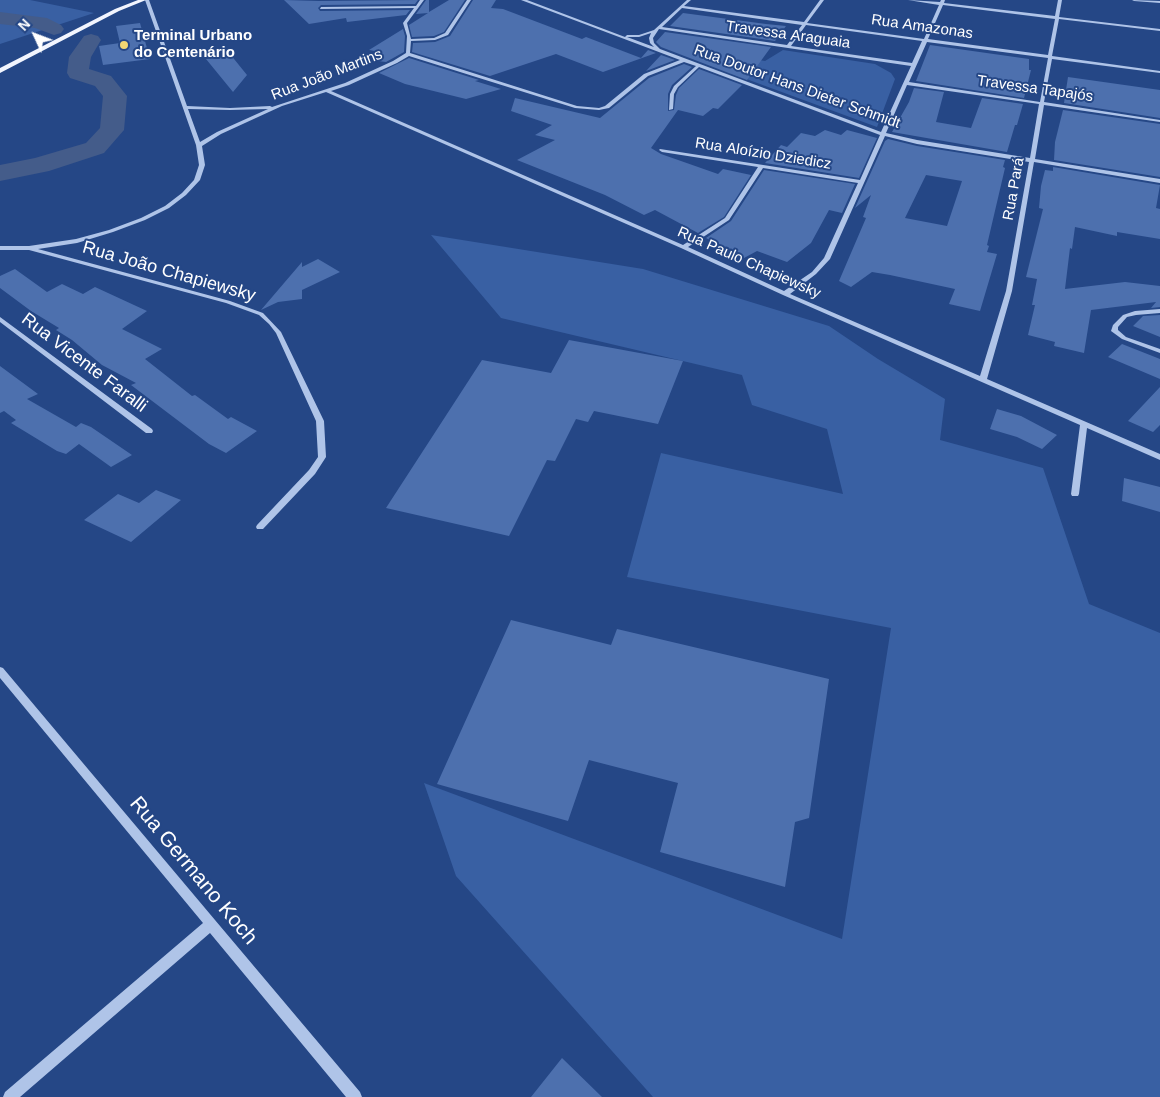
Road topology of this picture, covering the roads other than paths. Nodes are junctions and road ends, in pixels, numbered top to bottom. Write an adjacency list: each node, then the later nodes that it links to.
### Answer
1 (130, 0): 17 (main road)
2 (142, 0): 17 (main road)
3 (147, 0): 38 (street)
4 (422, 0): 14 (street, Rua João Martins)
5 (468, 0): 23 (street)
6 (525, 0): 22 (street, Rua Doutor Hans Dieter Schmidt)
7 (689, 0): 15 (street)
8 (822, 0): 19 (street)
9 (910, 0): 12 (street)
10 (1060, 0): 18 (street, Rua Pará)
11 (1134, 0): 13 (street)
12 (942, 2): 18 (street); 24 (street)
13 (1160, 2)
14 (416, 7): 16 (street); 23 (street, Rua João Martins)
15 (681, 7): 19 (street, Rua Amazonas); 20 (street)
16 (321, 8)
17 (117, 10): 32 (main road)
18 (1057, 17): 21 (street); 28 (street, Rua Pará)
19 (805, 24): 24 (street, Rua Amazonas); 25 (street)
20 (657, 30): 22 (street); 25 (street, Travessa Araguaia); 26 (street)
21 (1160, 30)
22 (616, 34): 26 (street, Rua Doutor Hans Dieter Schmidt)
23 (409, 40): 27 (street, Rua João Martins)
24 (925, 40): 28 (street, Rua Amazonas); 31 (street)
25 (788, 47): 31 (street, Travessa Araguaia)
26 (659, 50): 29 (street, Rua Doutor Hans Dieter Schmidt)
27 (408, 54): 29 (street); 35 (street, Rua João Martins)
28 (1050, 57): 33 (street, Rua Amazonas); 36 (street, Rua Pará)
29 (684, 60): 30 (street, Rua Doutor Hans Dieter Schmidt)
30 (699, 65): 39 (street); 41 (street, Rua Doutor Hans Dieter Schmidt)
31 (914, 65): 34 (street)
32 (0, 71)
33 (1160, 72)
34 (906, 83): 36 (street, Travessa Tapajós); 41 (street)
35 (328, 91): 37 (street, Rua João Martins); 48 (street, Rua Paulo Chapiewsky)
36 (1042, 103): 40 (street, Travessa Tapajós); 44 (street, Rua Pará)
37 (280, 105): 38 (street); 42 (street, Rua João Martins)
38 (184, 107): 42 (street)
39 (671, 109)
40 (1160, 120)
41 (883, 134): 44 (street, Rua Doutor Hans Dieter Schmidt); 47 (street)
42 (199, 145): 50 (street)
43 (662, 150): 45 (street, Rua Aloízio Dziedicz)
44 (1032, 160): 46 (street, Rua Doutor Hans Dieter Schmidt); 55 (street, Rua Pará)
45 (761, 166): 47 (street, Rua Aloízio Dziedicz); 48 (street)
46 (1160, 181)
47 (862, 182): 51 (street)
48 (684, 247): 51 (street, Rua Paulo Chapiewsky)
49 (0, 248): 50 (street)
50 (29, 248): 60 (street, Rua João Chapiewsky)
51 (785, 294): 55 (street, Rua Paulo Chapiewsky)
52 (1160, 311): 54 (street)
53 (0, 319): 57 (street, Rua Vicente Faralli)
54 (1160, 351)
55 (984, 380): 56 (street, Rua Paulo Chapiewsky)
56 (1084, 424): 58 (street, Rua Paulo Chapiewsky); 59 (street)
57 (149, 431)
58 (1160, 457)
59 (1075, 494)
60 (260, 526)
61 (0, 671): 62 (street, Rua Germano Koch)
62 (211, 924): 63 (street); 64 (street, Rua Germano Koch)
63 (10, 1097)
64 (355, 1097)

